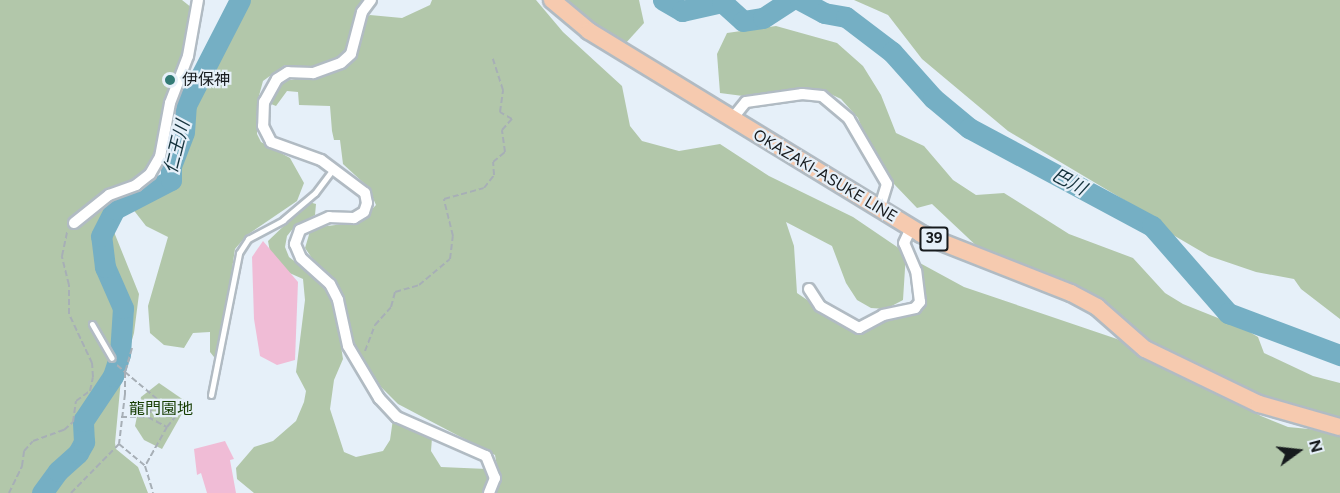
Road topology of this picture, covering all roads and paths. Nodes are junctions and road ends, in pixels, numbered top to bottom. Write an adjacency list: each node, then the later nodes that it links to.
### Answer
1 (198, 0): 8 (street)
2 (372, 0): 6 (street)
3 (552, 0): 5 (main road, OKAZAKI-ASUKE LINE / 39)
4 (493, 59): 15 (path)
5 (732, 119): 7 (main road, OKAZAKI-ASUKE LINE / 39); 7 (street)
6 (335, 167): 15 (street); 17 (lane)
7 (879, 210): 9 (main road, OKAZAKI-ASUKE LINE / 39)
8 (74, 223)
9 (911, 228): 11 (street); 22 (main road, OKAZAKI-ASUKE LINE / 39)
10 (65, 234): 25 (path)
11 (809, 289)
12 (92, 324): 14 (lane)
13 (132, 348): 16 (path)
14 (112, 358)
15 (357, 361): 28 (street)
16 (123, 371): 18 (path); 19 (path)
17 (211, 395)
18 (120, 417): 19 (path); 23 (path)
19 (148, 417): 21 (path)
20 (175, 417): 21 (path)
21 (167, 427): 24 (path)
22 (1340, 427)
23 (119, 444): 24 (path); 26 (path)
24 (145, 466): 27 (path)
25 (9, 493)
26 (71, 493)
27 (153, 493)
28 (489, 493)

